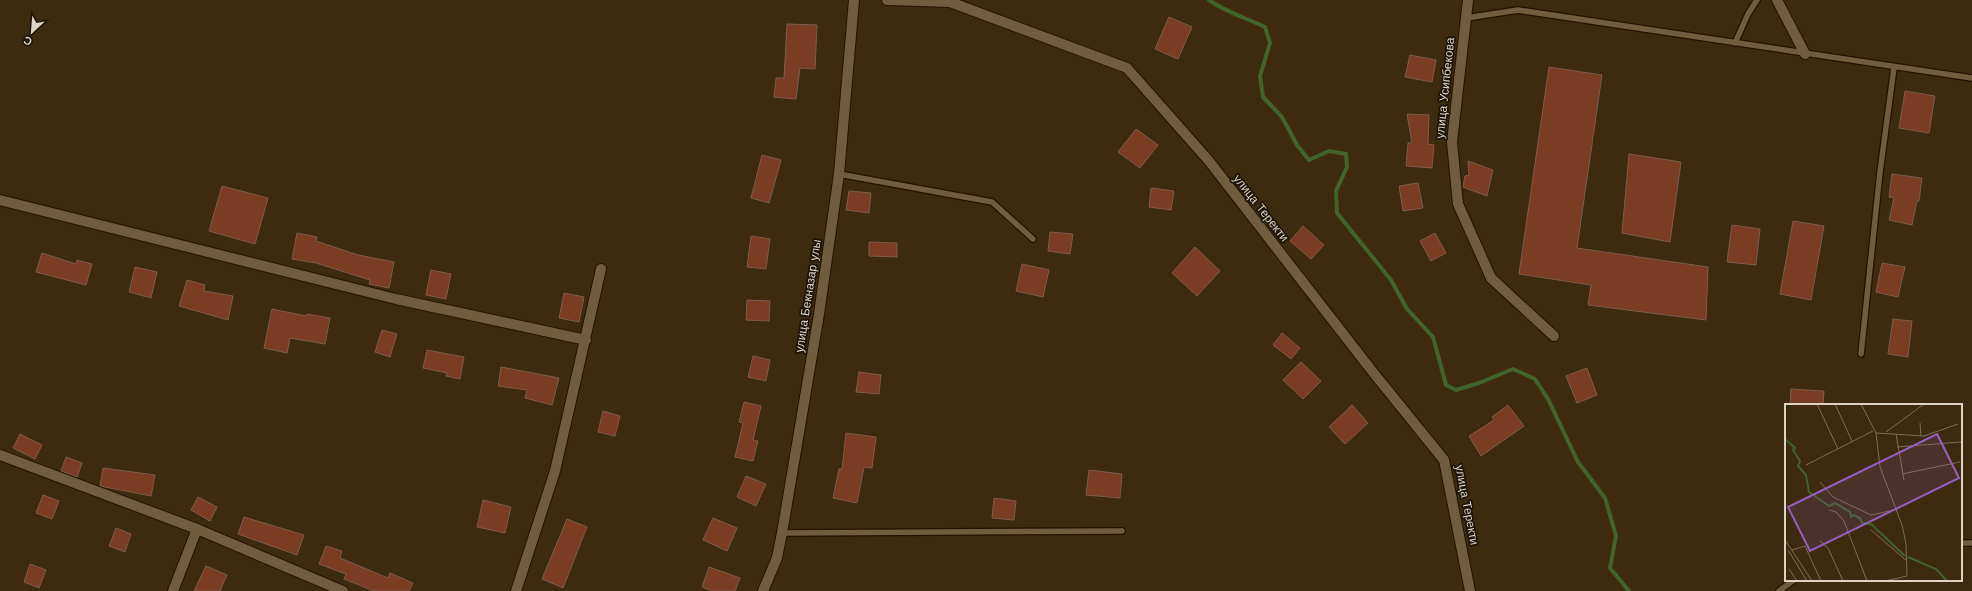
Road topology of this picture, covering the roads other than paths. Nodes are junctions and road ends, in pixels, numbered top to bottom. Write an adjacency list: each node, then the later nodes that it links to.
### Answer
1 (854, 0): 11 (street, улица Бекназар улы)
2 (887, 0): 27 (street, улица Теректи)
3 (1468, 0): 6 (street, улица Усипбекова)
4 (1757, 0): 7 (lane)
5 (1777, 0): 8 (street)
6 (1466, 18): 7 (lane); 15 (street, улица Усипбекова)
7 (1735, 43): 8 (lane)
8 (1805, 54): 9 (lane)
9 (1894, 68): 10 (lane); 17 (lane)
10 (1972, 78)
11 (840, 174): 13 (lane); 21 (street, улица Бекназар улы)
12 (0, 200): 16 (street)
13 (1034, 239)
14 (601, 269): 16 (street)
15 (1554, 336)
16 (586, 340): 25 (street)
17 (1861, 354)
18 (0, 455): 19 (street)
19 (197, 529): 23 (street); 24 (street)
20 (1122, 531): 21 (lane)
21 (782, 533): 26 (street, улица Бекназар улы)
22 (1793, 581): 28 (lane)
23 (173, 591)
24 (343, 591)
25 (516, 591)
26 (763, 591)
27 (1470, 591)
28 (1779, 591)

